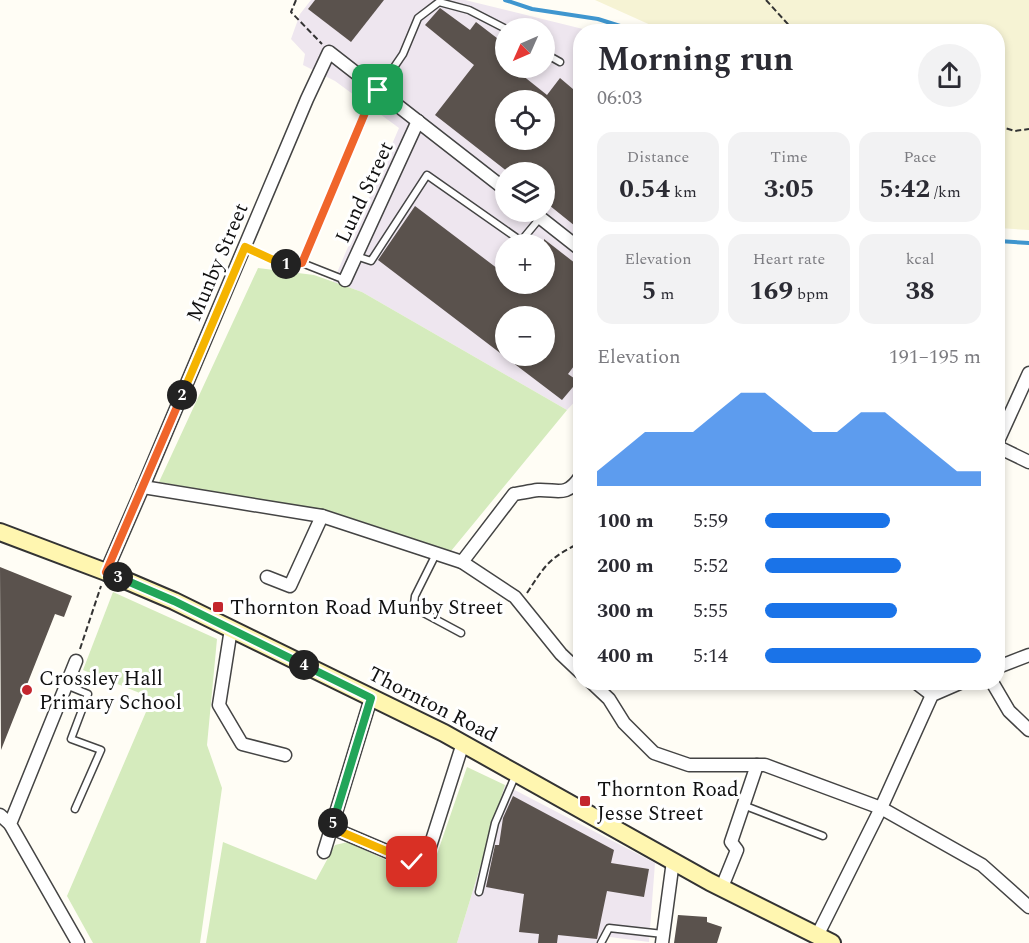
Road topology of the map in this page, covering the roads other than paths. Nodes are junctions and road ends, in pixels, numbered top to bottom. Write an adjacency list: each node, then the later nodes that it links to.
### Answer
1 (495, 23): 4 (lane)
2 (555, 59): 3 (lane)
3 (560, 62)
4 (378, 90): 5 (street); 10 (street, Munby Street); 12 (lane)
5 (418, 121): 6 (street); 11 (street, Lund Street)
6 (495, 181)
7 (532, 222): 11 (lane)
8 (546, 222): 9 (street)
9 (573, 243)
10 (245, 247): 12 (lane); 19 (street, Munby Street)
11 (356, 256): 13 (street, Lund Street)
12 (302, 263): 13 (lane)
13 (345, 280)
14 (1029, 373): 15 (street)
15 (1005, 426)
16 (1005, 450): 17 (street)
17 (1029, 462)
18 (573, 485): 23 (street)
19 (143, 487): 20 (street); 24 (street, Munby Street)
20 (322, 516): 22 (street); 25 (street)
21 (0, 532): 24 (main road, Thornton Road)
22 (437, 552): 23 (street); 27 (lane)
23 (462, 562): 30 (street)
24 (106, 572): 26 (main road, Thornton Road)
25 (267, 577)
26 (231, 629): 38 (main road, Thornton Road); 41 (street)
27 (461, 633)
28 (1029, 655): 31 (street)
29 (76, 661): 32 (street)
30 (573, 665)
31 (1005, 665)
32 (66, 685): 46 (lane); 48 (street)
33 (599, 690): 42 (street)
34 (925, 690): 37 (street)
35 (944, 690): 37 (street)
36 (996, 690): 39 (street)
37 (932, 695): 45 (street)
38 (371, 698): 40 (main road, Thornton Road); 49 (street)
39 (1029, 730)
40 (463, 743): 43 (main road, Thornton Road); 49 (street)
41 (285, 755)
42 (758, 765): 44 (street); 45 (street)
43 (516, 773): 52 (main road, Thornton Road); 54 (lane)
44 (743, 805): 50 (lane); 53 (street)
45 (881, 808): 55 (street); 57 (street)
46 (75, 809)
47 (0, 815): 48 (street)
48 (10, 824): 58 (street)
49 (332, 828): 51 (street)
50 (824, 836)
51 (324, 852)
52 (673, 861): 53 (main road, Thornton Road); 56 (street)
53 (722, 887): 57 (main road, Thornton Road)
54 (479, 892)
55 (1029, 907)
56 (663, 939): 59 (lane)
57 (824, 939)
58 (78, 943)
59 (601, 943)

